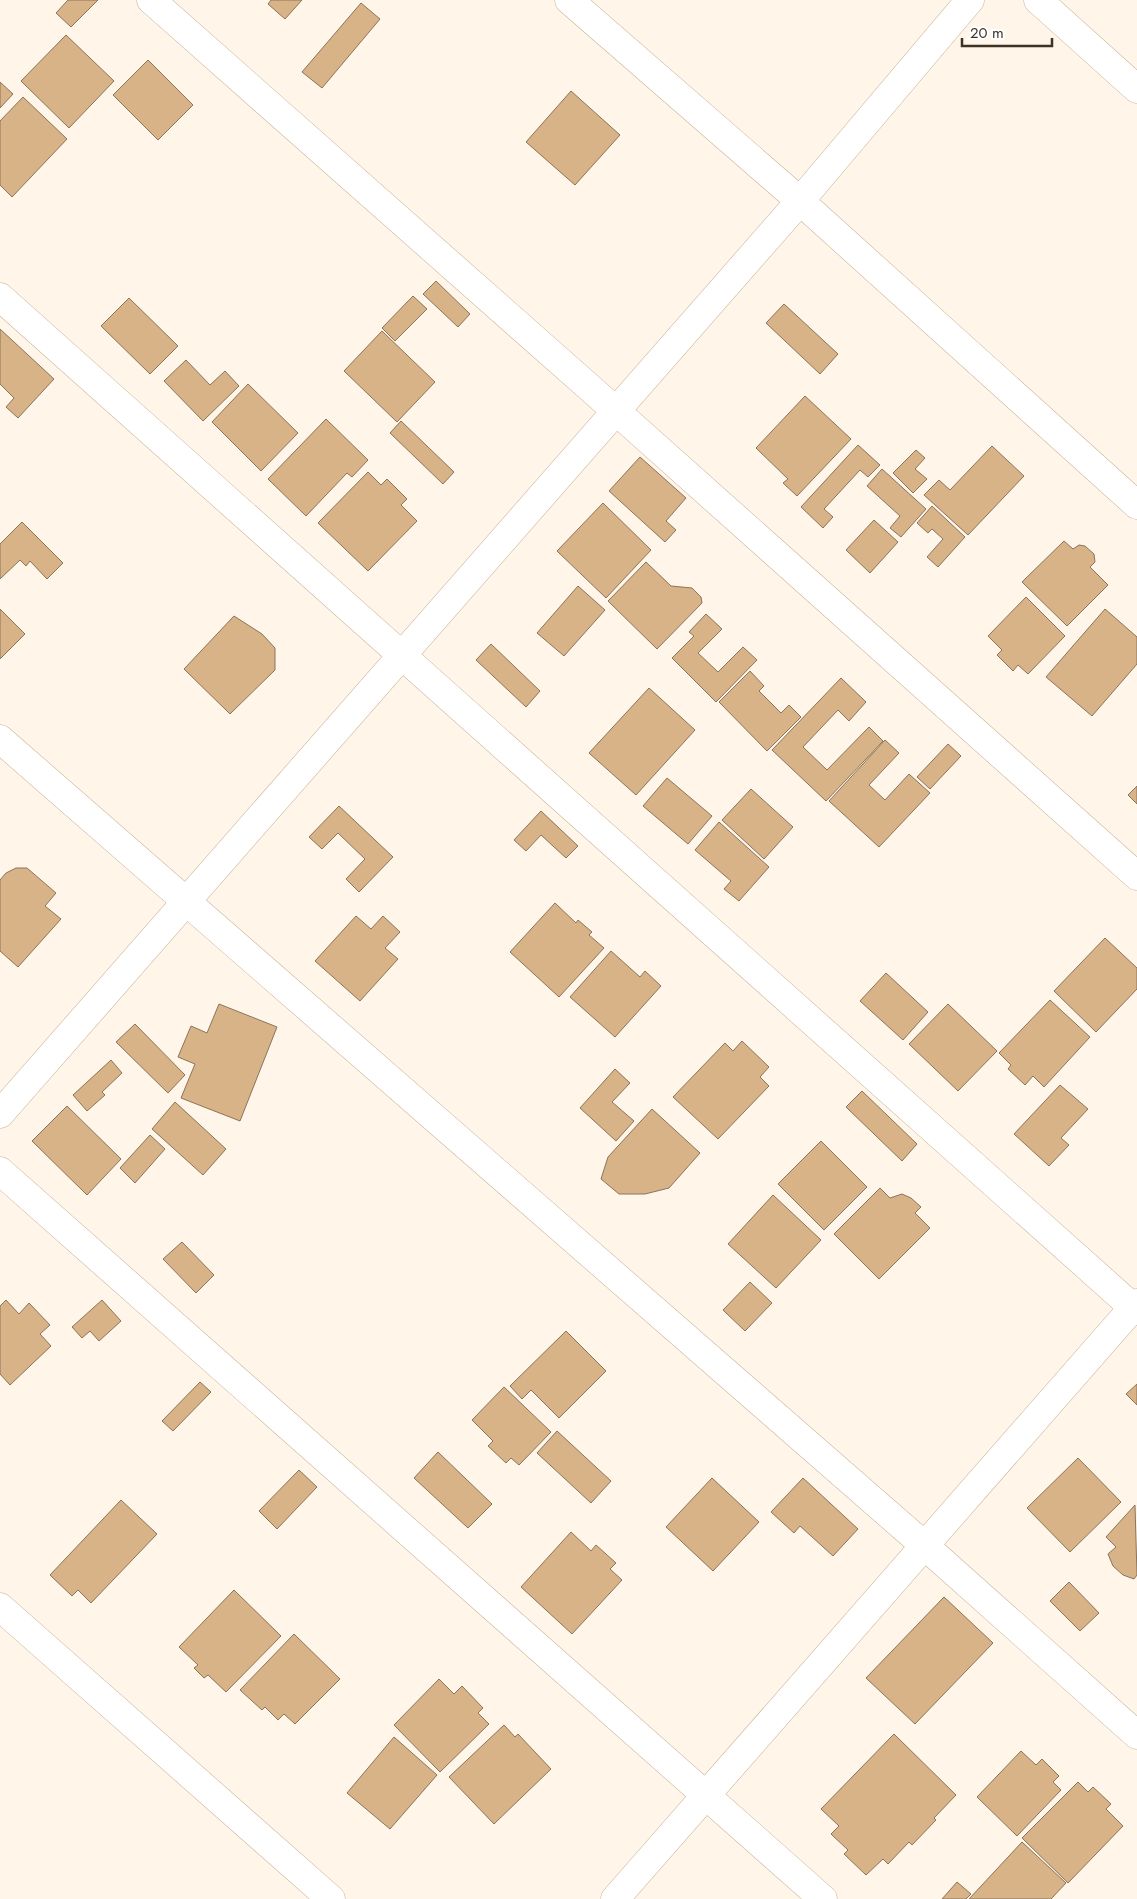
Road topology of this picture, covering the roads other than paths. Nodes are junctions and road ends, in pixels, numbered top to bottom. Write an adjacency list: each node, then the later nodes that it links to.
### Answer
1 (151, 0): 8 (street)
2 (569, 0): 6 (street)
3 (970, 0): 6 (street)
4 (1038, 0): 5 (street)
5 (1137, 89)
6 (800, 201): 8 (street); 9 (street)
7 (0, 297): 10 (street)
8 (616, 410): 10 (street); 12 (street)
9 (1137, 505)
10 (402, 655): 13 (street); 16 (street)
11 (0, 739): 13 (street)
12 (1137, 876)
13 (186, 902): 14 (street); 17 (street)
14 (0, 1114)
15 (0, 1171): 20 (street)
16 (1136, 1308): 17 (street)
17 (925, 1546): 19 (street); 20 (street)
18 (0, 1607): 21 (street)
19 (1137, 1735)
20 (706, 1795): 22 (street); 23 (street)
21 (331, 1899)
22 (615, 1899)
23 (823, 1899)

